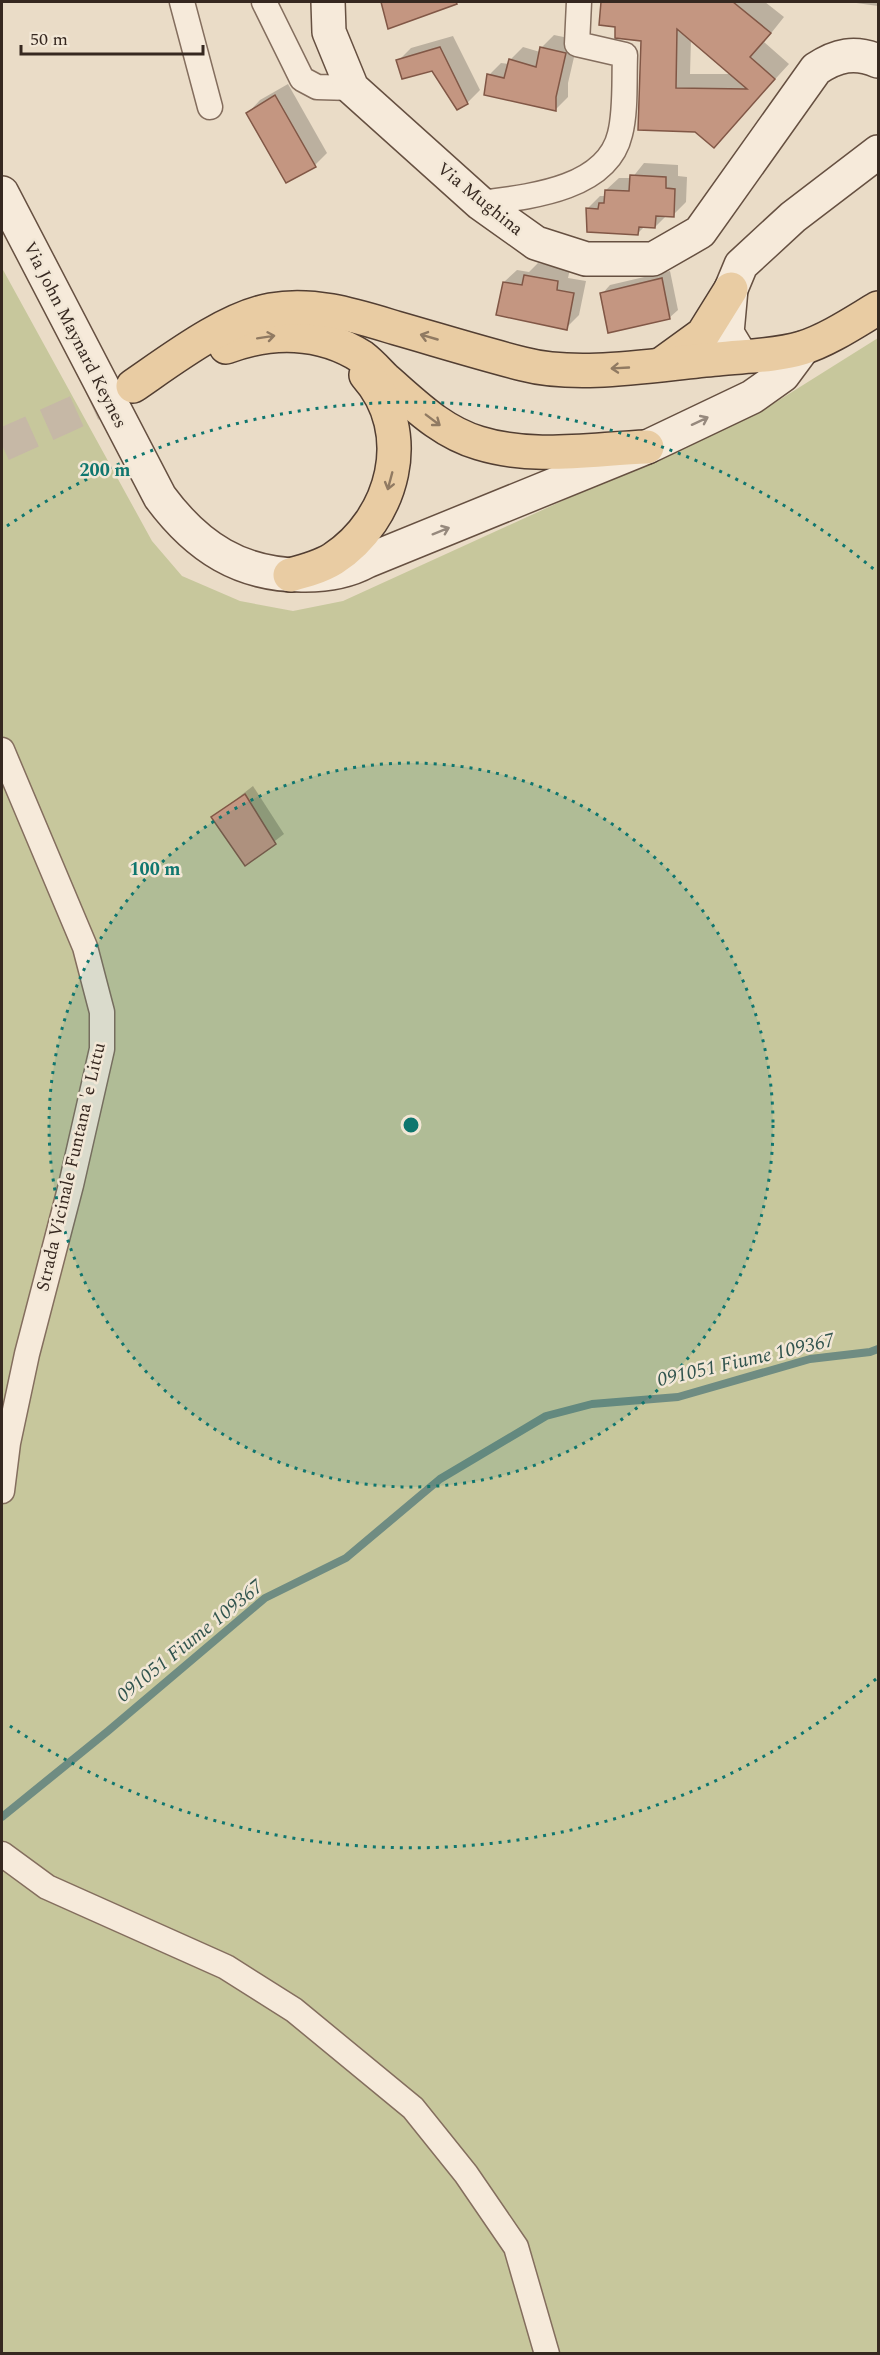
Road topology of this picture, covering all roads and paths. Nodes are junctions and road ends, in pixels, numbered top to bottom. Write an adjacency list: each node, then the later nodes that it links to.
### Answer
1 (182, 2): 7 (street)
2 (264, 2): 6 (street)
3 (328, 2): 6 (street, Via Mughina)
4 (579, 2): 10 (street)
5 (876, 54): 10 (street, Via Mughina)
6 (352, 88): 10 (street, Via Mughina)
7 (210, 107)
8 (879, 152): 11 (street)
9 (2, 193): 18 (street, Via John Maynard Keynes)
10 (480, 204)
11 (731, 289): 15 (street); 16 (main road)
12 (879, 308): 14 (main road)
13 (308, 335): 16 (main road, one-way to 13); 17 (main road, one-way to 17); 18 (main road, one-way to 18)
14 (803, 348): 15 (main road); 17 (street, Via John Maynard Keynes, one-way to 14)
15 (741, 356): 16 (main road)
16 (662, 364)
17 (647, 447): 18 (street, Via John Maynard Keynes, one-way to 17)
18 (290, 576)
19 (2, 750): 20 (street, Strada Vicinale Funtana 'e Littu)
20 (2, 1491)
21 (2, 1854): 22 (street)
22 (547, 2354)

